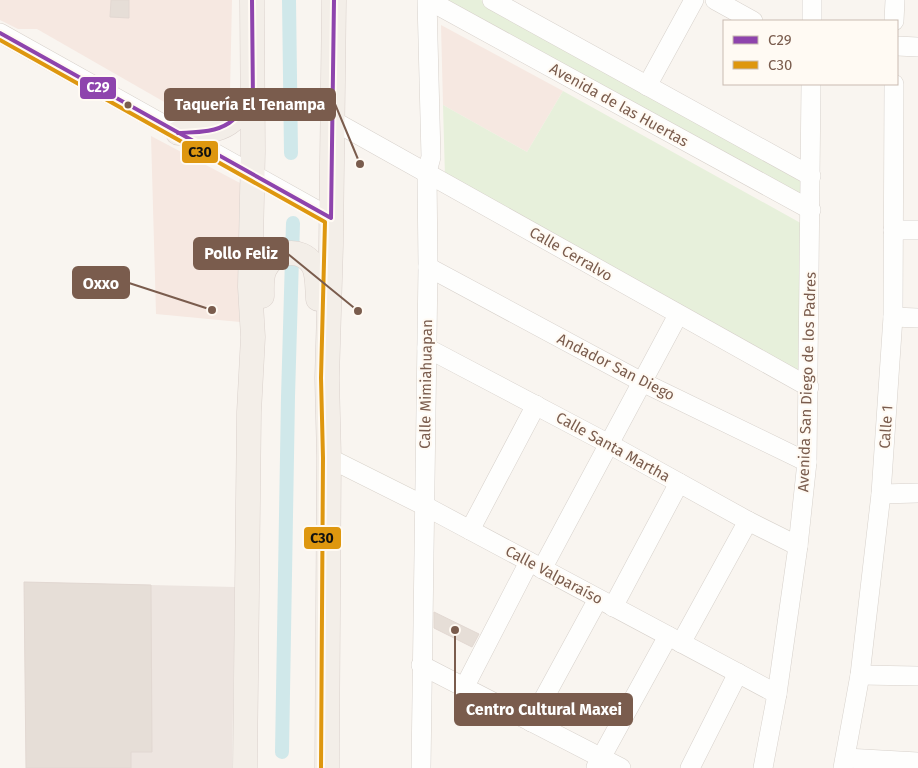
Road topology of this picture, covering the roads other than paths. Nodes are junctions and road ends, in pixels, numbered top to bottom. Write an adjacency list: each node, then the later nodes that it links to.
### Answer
1 (252, 0): 18 (main road)
2 (334, 0): 19 (main road)
3 (428, 0): 21 (street, Calle Mimiahuapan); 24 (street, Avenida de las Huertas)
4 (492, 0): 17 (street, Avenida de las Huertas)
5 (694, 0): 17 (street)
6 (715, 0): 9 (street)
7 (812, 0): 10 (street)
8 (894, 0): 11 (street)
9 (751, 20)
10 (812, 20)
11 (894, 20)
12 (0, 33): 20 (street)
13 (898, 46): 14 (street)
14 (918, 47)
15 (811, 85): 23 (street, Avenida San Diego de los Padres)
16 (894, 85): 26 (street, Calle 1)
17 (647, 86): 23 (street, Avenida de las Huertas)
18 (253, 101): 20 (main road); 22 (main road)
19 (332, 120): 21 (street, Calle Cerralvo); 25 (main road)
20 (178, 133): 22 (street)
21 (427, 172): 28 (street, Calle Mimiahuapan); 29 (street, Calle Cerralvo)
22 (252, 175): 25 (street); 32 (main road)
23 (811, 176): 24 (street, Avenida San Diego de los Padres)
24 (810, 210): 36 (street, Avenida San Diego de los Padres)
25 (331, 218): 34 (main road)
26 (893, 230): 27 (street); 30 (street, Calle 1)
27 (918, 230)
28 (428, 267): 33 (street, Calle Mimiahuapan); 35 (street, Andador San Diego)
29 (678, 315): 35 (street); 36 (street, Calle Cerralvo)
30 (892, 317): 31 (street); 43 (street, Calle 1)
31 (918, 318)
32 (253, 337): 34 (main road); 61 (main road)
33 (427, 348): 37 (street, Calle Santa Martha); 44 (street, Calle Mimiahuapan)
34 (327, 378): 39 (main road)
35 (642, 382): 38 (street); 40 (street, Andador San Diego)
36 (809, 387): 40 (street, Avenida San Diego de los Padres)
37 (536, 405): 38 (street, Calle Santa Martha); 46 (street)
38 (609, 444): 41 (street, Calle Santa Martha); 48 (street)
39 (329, 458): 44 (street, Calle Valparaíso); 62 (main road)
40 (807, 462): 47 (street, Avenida San Diego de los Padres)
41 (679, 483): 45 (street, Calle Santa Martha); 49 (street)
42 (918, 493): 43 (street)
43 (881, 494): 53 (street, Calle 1)
44 (425, 506): 46 (street, Calle Valparaíso); 51 (street, Calle Mimiahuapan)
45 (748, 521): 47 (street, Calle Santa Martha); 50 (street)
46 (470, 530): 48 (street, Calle Valparaíso)
47 (798, 546): 56 (street, Avenida San Diego de los Padres)
48 (535, 565): 49 (street, Calle Valparaíso); 55 (street)
49 (606, 603): 50 (street, Calle Valparaíso); 57 (street)
50 (675, 640): 52 (street, Calle Valparaíso); 58 (street)
51 (421, 665): 55 (street); 63 (street, Calle Mimiahuapan)
52 (738, 673): 56 (street, Calle Valparaíso); 65 (street)
53 (860, 675): 54 (street); 60 (street, Calle 1)
54 (918, 676)
55 (465, 686): 57 (street)
56 (777, 694): 66 (street, Avenida San Diego de los Padres)
57 (531, 722): 58 (street)
58 (599, 762): 64 (street)
59 (918, 762): 60 (street)
60 (844, 763)
61 (245, 768)
62 (327, 768)
63 (421, 768)
64 (621, 768)
65 (690, 768)
66 (762, 768)

